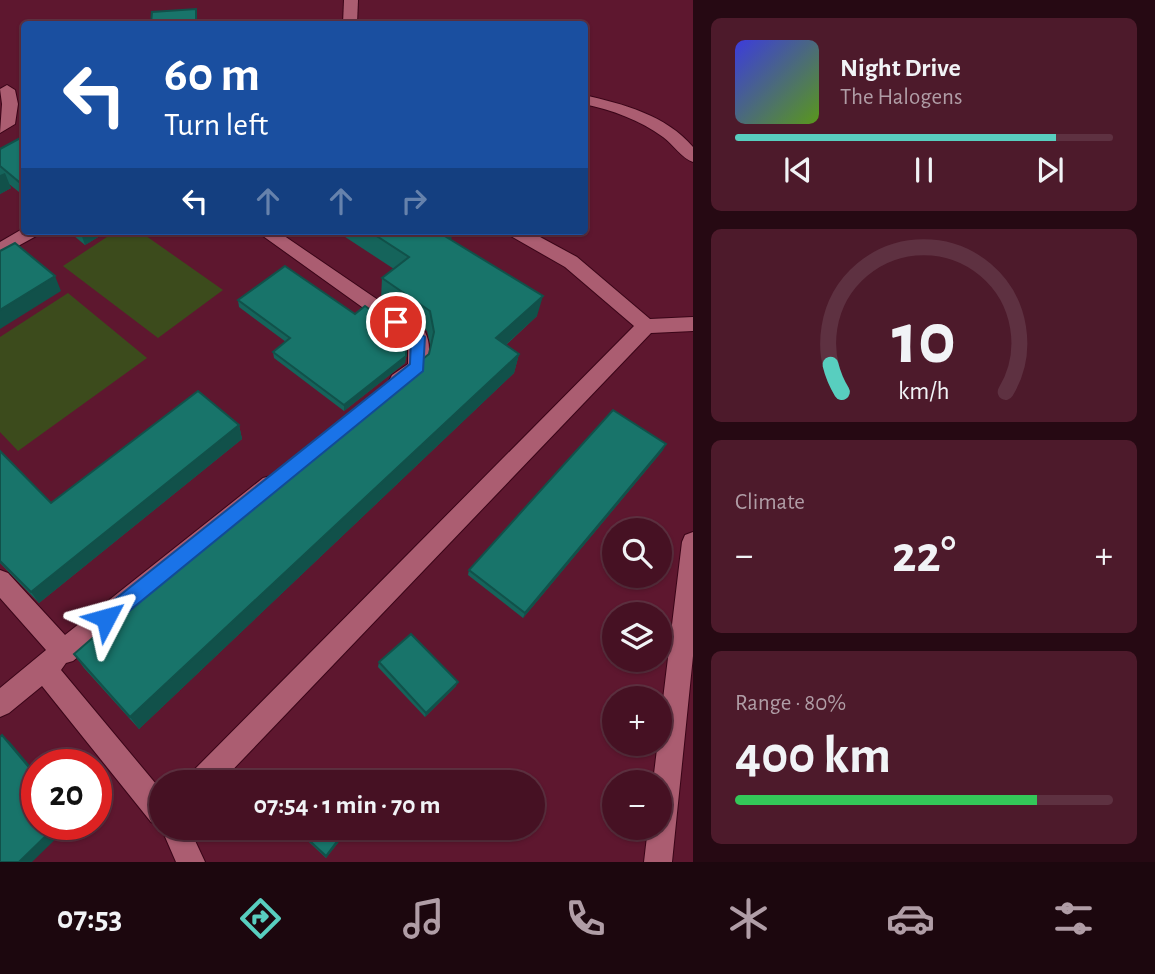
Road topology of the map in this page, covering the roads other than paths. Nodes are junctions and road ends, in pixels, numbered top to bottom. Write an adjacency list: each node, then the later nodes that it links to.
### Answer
1 (351, 0): 2 (street)
2 (350, 21)
3 (21, 88): 4 (street)
4 (3, 91): 6 (street)
5 (588, 100): 7 (street)
6 (0, 128)
7 (693, 157)
8 (25, 235): 11 (street)
9 (271, 235): 14 (street)
10 (521, 235): 13 (street)
11 (0, 250)
12 (693, 324): 13 (street)
13 (646, 326): 21 (street)
14 (386, 393)
15 (289, 470): 18 (street)
16 (693, 542): 19 (street)
17 (0, 581): 18 (street)
18 (54, 660): 20 (street); 22 (street)
19 (685, 684): 25 (street)
20 (0, 704)
21 (214, 770)
22 (149, 792)
23 (180, 840): 24 (street)
24 (191, 862)
25 (657, 862)

